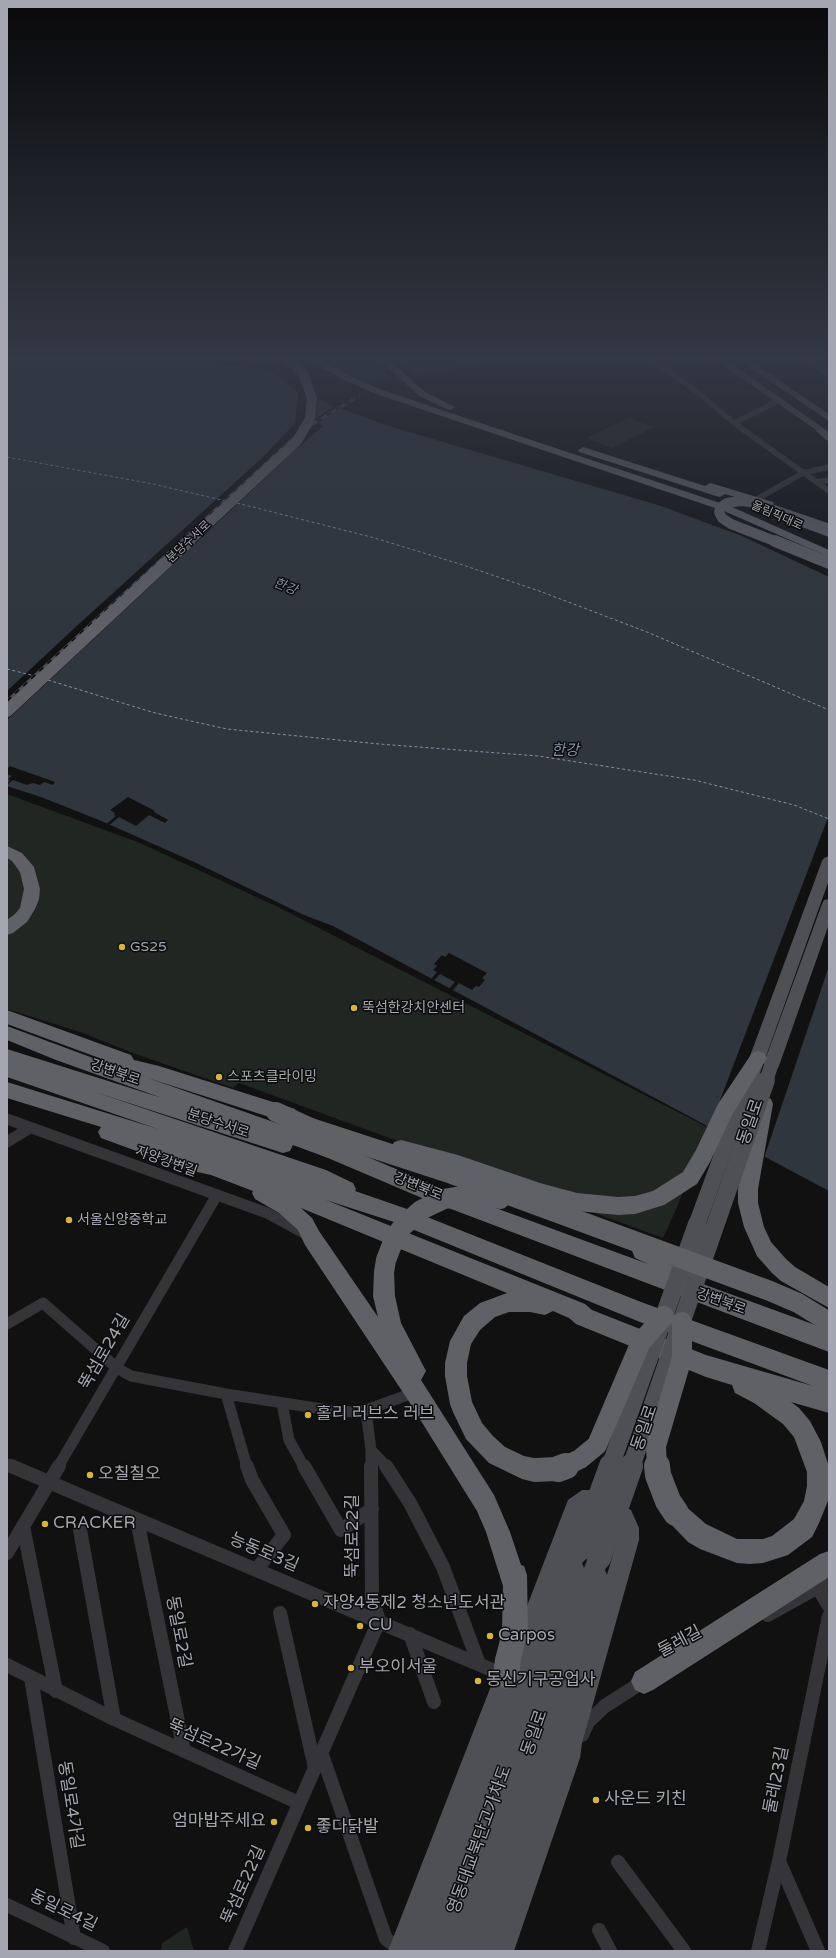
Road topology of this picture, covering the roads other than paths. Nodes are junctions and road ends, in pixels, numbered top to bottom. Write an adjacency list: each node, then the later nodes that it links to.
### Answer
1 (278, 447): 17 (highway, 분당수서로)
2 (290, 447): 18 (highway, 분당수서로, bridge)
3 (542, 447): 11 (highway, 올림픽대로)
4 (576, 447): 6 (highway, 올림픽대로)
5 (768, 447): 8 (street)
6 (616, 460): 13 (highway); 14 (highway, 올림픽대로)
7 (829, 467): 8 (street)
8 (803, 473): 10 (street); 13 (street)
9 (829, 480): 10 (street)
10 (816, 482): 12 (street)
11 (661, 487): 15 (highway, 올림픽대로); 16 (highway, bridge)
12 (829, 491)
13 (757, 499): 14 (highway)
14 (829, 529): 16 (highway, bridge)
15 (829, 554)
16 (829, 563)
17 (7, 696)
18 (7, 711)
19 (7, 851): 22 (highway)
20 (829, 861): 27 (main road, 동일로)
21 (829, 904): 27 (main road, 동일로)
22 (7, 929)
23 (7, 1017): 29 (highway)
24 (7, 1033): 25 (highway, 강변북로)
25 (44, 1046): 29 (highway); 37 (highway, 강변북로)
26 (7, 1056): 37 (highway, 분당수서로)
27 (765, 1061): 32 (highway, bridge); 41 (highway, bridge); 44 (main road, 동일로, bridge)
28 (7, 1070): 39 (highway, 분당수서로)
29 (159, 1073): 32 (highway)
30 (7, 1090): 31 (highway)
31 (26, 1096): 36 (highway); 39 (highway)
32 (276, 1112): 45 (highway, bridge)
33 (7, 1119): 34 (street, 자양강변길)
34 (30, 1128): 35 (street); 38 (street, 자양강변길)
35 (7, 1142)
36 (188, 1162): 40 (highway); 43 (highway)
37 (430, 1192): 42 (highway, 강변북로)
38 (217, 1195): 40 (street, 자양강변길); 49 (street, 뚝섬로24길)
39 (400, 1215): 50 (highway)
40 (312, 1238): 51 (highway)
41 (829, 1298)
42 (722, 1303): 47 (highway, 강변북로); 68 (highway, bridge)
43 (584, 1317): 44 (highway, bridge); 48 (highway)
44 (673, 1319): 48 (highway, bridge); 64 (main road, 동일로, bridge)
45 (829, 1322)
46 (7, 1324): 49 (street)
47 (829, 1341)
48 (706, 1366): 53 (highway)
49 (117, 1368): 52 (street); 58 (street, 뚝섬로24길)
50 (829, 1381)
51 (416, 1392): 55 (street); 68 (highway)
52 (226, 1394): 54 (street); 66 (street)
53 (829, 1402)
54 (282, 1403): 55 (street); 59 (street)
55 (366, 1410): 56 (street, 뚝섬로22길)
56 (371, 1450): 59 (street, 뚝섬로22길); 74 (street)
57 (7, 1464): 58 (street, 능동로3길)
58 (50, 1483): 60 (street, 능동로3길); 61 (street, 뚝섬로24길)
59 (372, 1509): 72 (street, 뚝섬로22길)
60 (137, 1520): 66 (street, 능동로3길); 82 (street, 동일로2길)
61 (22, 1526): 63 (street, 뚝섬로24길); 79 (street)
62 (80, 1530): 81 (street)
63 (7, 1553)
64 (590, 1553): 94 (main road); 95 (main road, 영동대교북단고가차도); 96 (main road, 동일로); 97 (main road)
65 (829, 1562): 78 (highway)
66 (258, 1569): 72 (street, 능동로3길)
67 (824, 1585): 69 (street); 78 (street, 둘레길)
68 (515, 1586): 76 (highway)
69 (829, 1606)
70 (280, 1613): 85 (street)
71 (829, 1616): 87 (street, 둘레23길)
72 (379, 1621): 73 (street, 능동로3길); 83 (street, 뚝섬로22길)
73 (410, 1634): 74 (street, 능동로3길); 80 (street)
74 (479, 1664): 76 (street, 능동로3길)
75 (7, 1665): 77 (street, 뚝섬로22가길)
76 (506, 1676): 84 (main road); 94 (main road)
77 (31, 1678): 79 (street, 뚝섬로22가길); 91 (street, 동일로4가길)
78 (644, 1681): 84 (street, 둘레길)
79 (56, 1691): 81 (street, 뚝섬로22가길)
80 (434, 1702)
81 (114, 1719): 82 (street, 뚝섬로22가길)
82 (184, 1751): 86 (street, 뚝섬로22가길)
83 (321, 1752): 85 (street, 뚝섬로22길); 94 (street)
84 (568, 1758): 98 (main road)
85 (315, 1768): 86 (street, 뚝섬로22길)
86 (299, 1802): 93 (street, 뚝섬로22길)
87 (779, 1861): 101 (street, 둘레23길); 102 (street)
88 (618, 1862): 100 (street)
89 (7, 1905): 91 (street, 동일로4길)
90 (599, 1930): 99 (street)
91 (74, 1938): 92 (street, 동일로4길)
92 (103, 1951)
93 (235, 1951)
94 (408, 1951)
95 (441, 1951)
96 (459, 1951)
97 (480, 1951)
98 (501, 1951)
99 (610, 1951)
100 (684, 1951)
101 (758, 1951)
102 (818, 1951)

